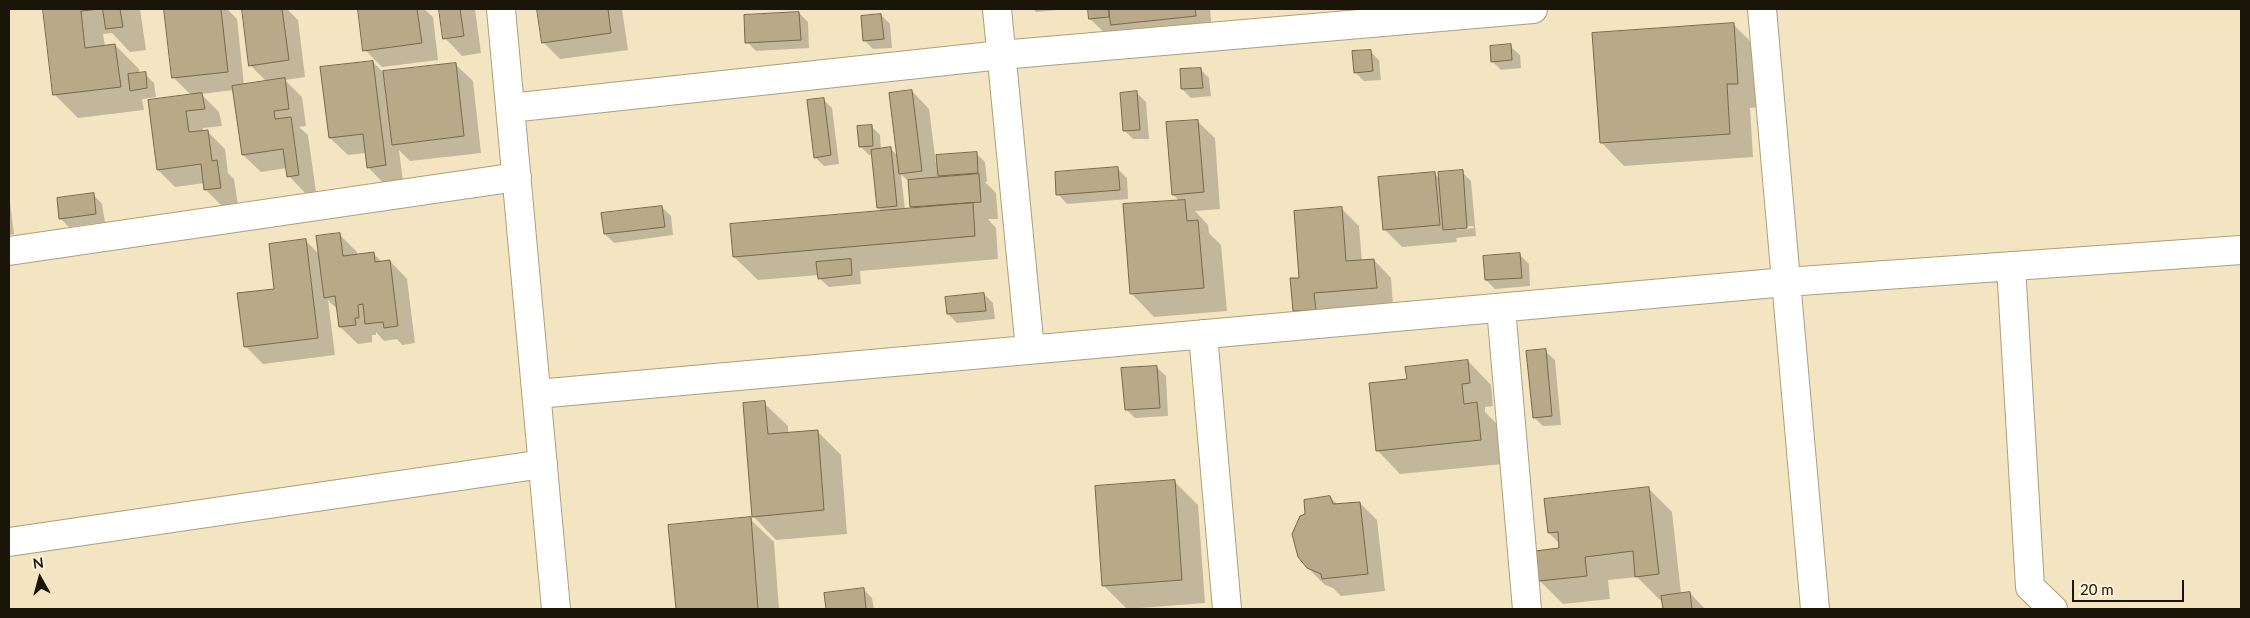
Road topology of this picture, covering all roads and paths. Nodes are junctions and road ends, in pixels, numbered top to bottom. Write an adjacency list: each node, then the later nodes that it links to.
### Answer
1 (501, 9): 6 (street)
2 (997, 9): 5 (street)
3 (1533, 9): 5 (street)
4 (1762, 9): 11 (street)
5 (1001, 55): 6 (street); 14 (street)
6 (510, 108): 7 (street)
7 (517, 177): 9 (street); 15 (street)
8 (2241, 250): 10 (street)
9 (9, 251)
10 (2012, 266): 11 (street); 22 (street)
11 (1786, 282): 12 (street); 21 (street)
12 (1501, 308): 13 (street); 20 (street)
13 (1202, 334): 14 (street); 19 (street)
14 (1030, 350): 15 (street)
15 (536, 394): 16 (street)
16 (543, 464): 17 (street); 18 (street)
17 (9, 542)
18 (556, 609)
19 (1227, 609)
20 (1527, 609)
21 (1815, 609)
22 (2053, 609)

